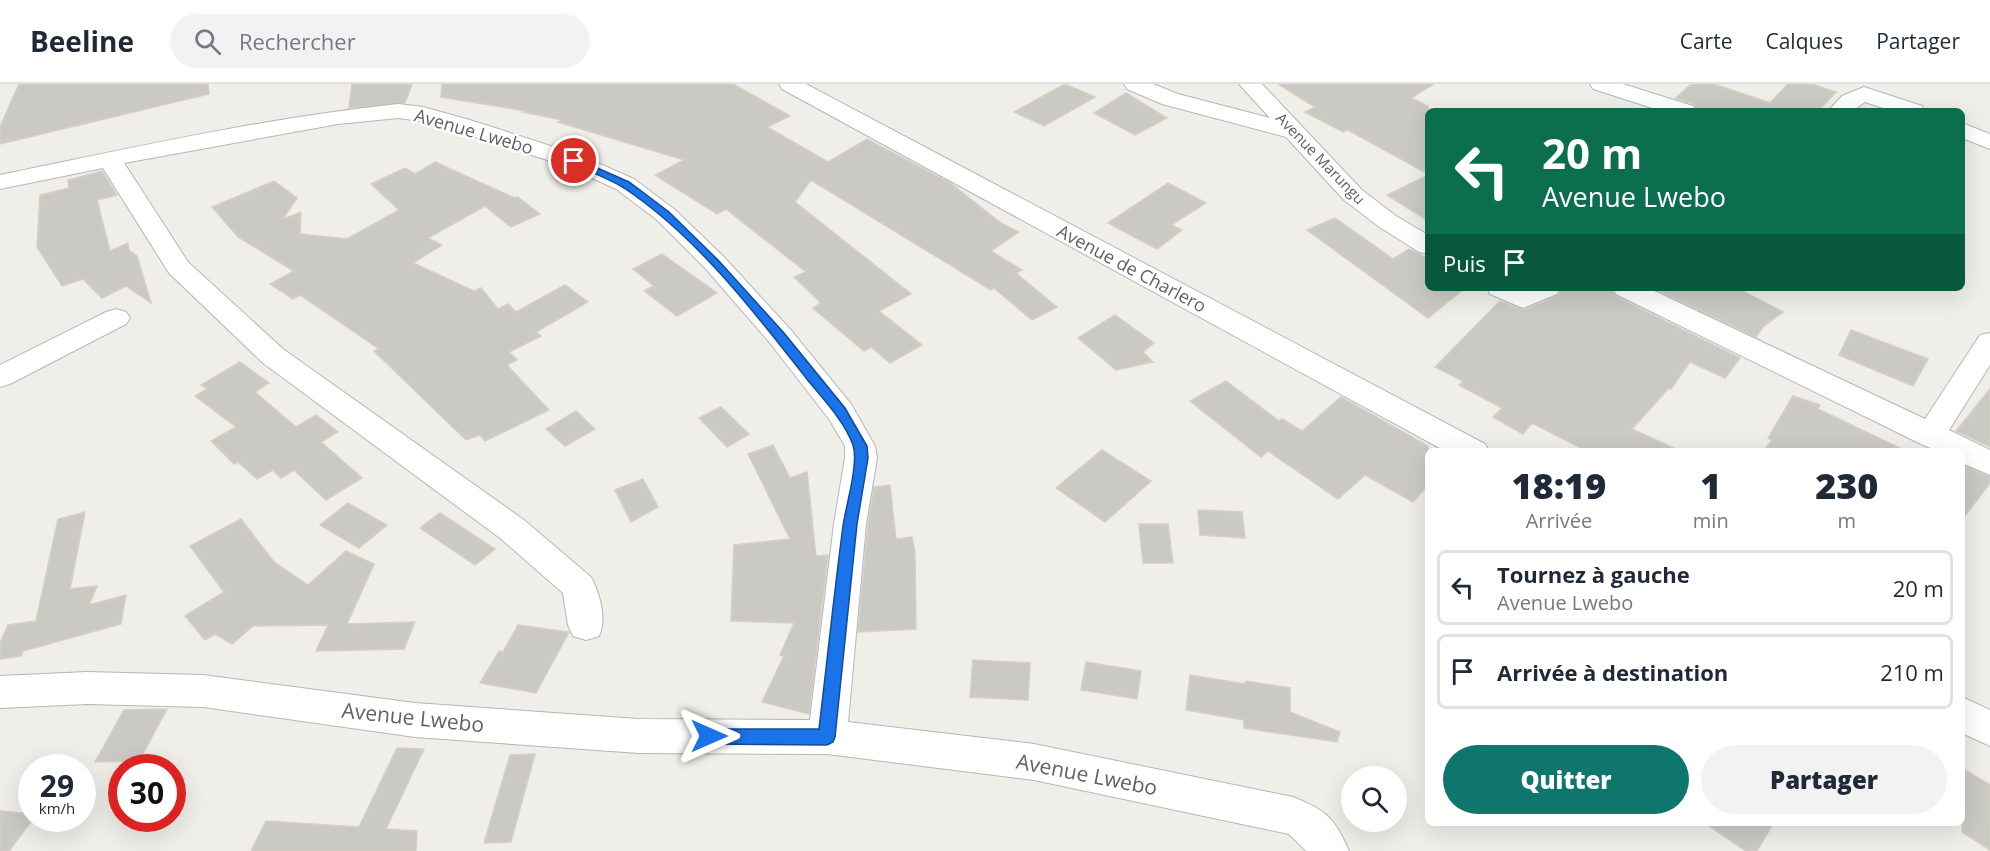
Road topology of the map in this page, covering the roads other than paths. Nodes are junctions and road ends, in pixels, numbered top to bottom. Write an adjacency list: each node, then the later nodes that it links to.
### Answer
1 (790, 84): 21 (street, Avenue de Charlero)
2 (1134, 84): 9 (street)
3 (1250, 84): 9 (street, Avenue Marungu)
4 (1601, 84): 5 (street)
5 (1676, 108)
6 (1842, 108): 7 (street)
7 (1905, 108)
8 (1965, 131): 10 (street)
9 (1294, 132): 13 (street, Avenue Marungu)
10 (1990, 142)
11 (110, 159): 12 (street, Avenue Lwebo); 25 (street); 29 (street, Avenue Lwebo)
12 (0, 182)
13 (1425, 244)
14 (1505, 291): 15 (street)
15 (1540, 291)
16 (1632, 291): 20 (street)
17 (116, 318): 19 (street)
18 (1990, 342): 20 (street)
19 (0, 377)
20 (1930, 435): 22 (street)
21 (1467, 448)
22 (1958, 448)
23 (1965, 451): 24 (street)
24 (1990, 463)
25 (586, 625)
26 (0, 693): 29 (street, Avenue Lwebo)
27 (1965, 716): 28 (street)
28 (1990, 729)
29 (827, 737): 30 (street, Avenue Lwebo)
30 (1328, 851)

